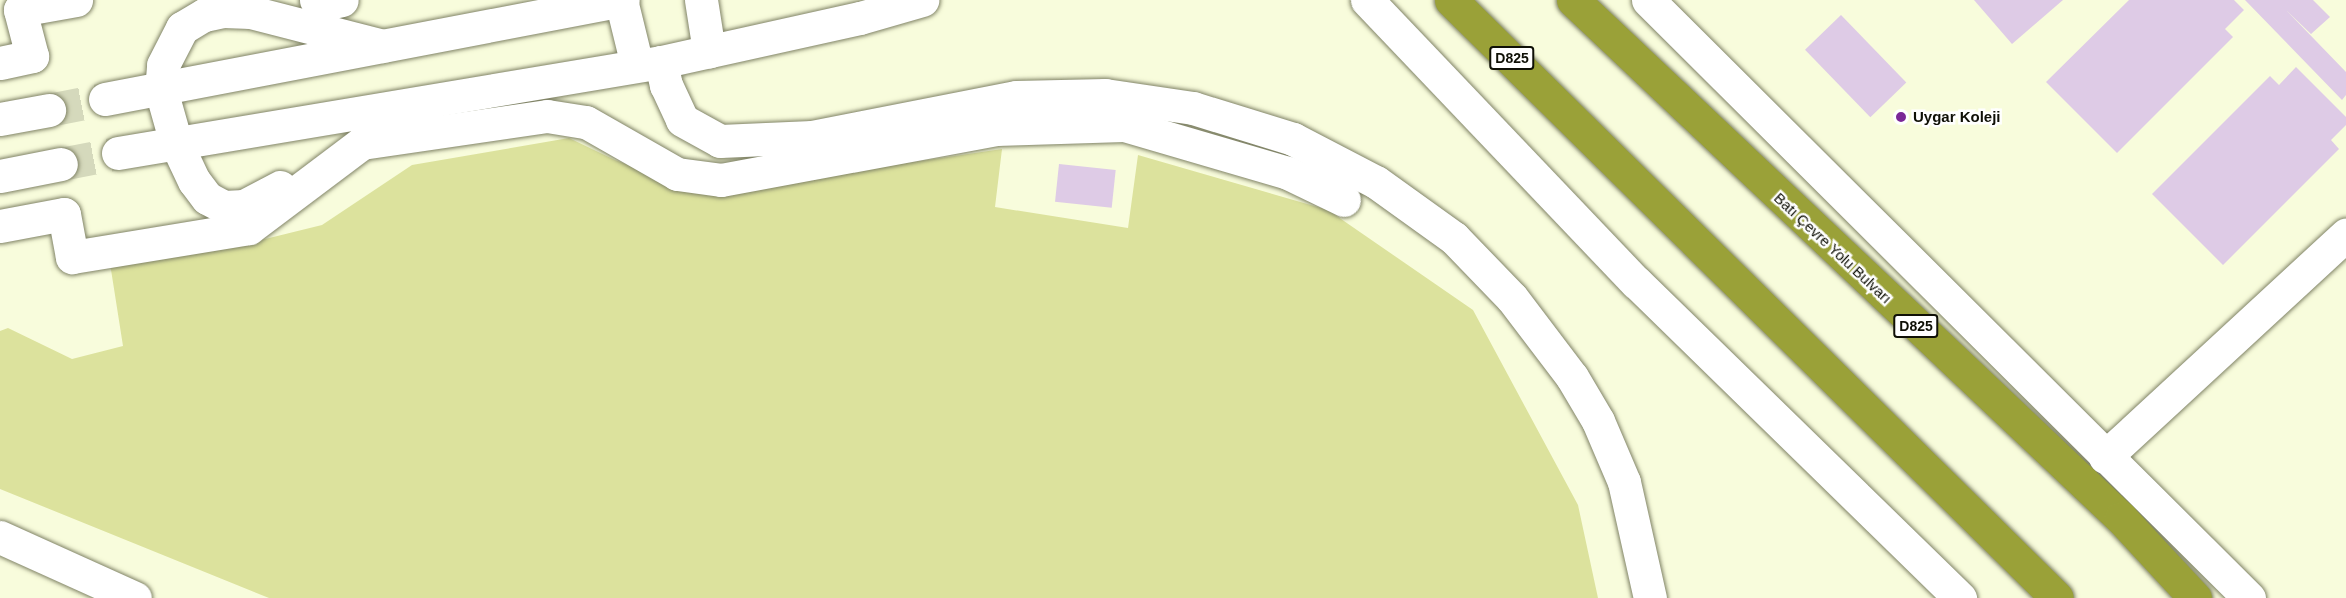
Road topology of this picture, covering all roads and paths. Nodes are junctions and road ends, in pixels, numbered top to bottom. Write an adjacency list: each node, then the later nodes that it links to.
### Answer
1 (76, 0): 13 (street)
2 (316, 0): 3 (street)
3 (342, 0)
4 (622, 0): 11 (street); 14 (street)
5 (701, 0): 12 (street)
6 (922, 0): 12 (street)
7 (1367, 0): 31 (street)
8 (1451, 0): 32 (highway, D825)
9 (1573, 0): 33 (highway, Batı Çevre Yolu Bulvarı / D825)
10 (1648, 0): 27 (street)
11 (383, 46): 15 (street); 15 (street)
12 (709, 51): 14 (street)
13 (0, 63)
14 (649, 64): 17 (street); 30 (street)
15 (162, 88): 16 (street); 20 (street)
16 (105, 99)
17 (387, 107): 20 (street); 20 (street)
18 (49, 110): 19 (street)
19 (0, 119)
20 (176, 143): 21 (street)
21 (118, 153)
22 (61, 164): 23 (street)
23 (0, 176)
24 (1344, 200): 25 (street)
25 (0, 226)
26 (2346, 234): 27 (street)
27 (2105, 457): 34 (street)
28 (0, 537): 29 (street)
29 (135, 598)
30 (1650, 598)
31 (1960, 598)
32 (2057, 598)
33 (2195, 598)
34 (2249, 598)

